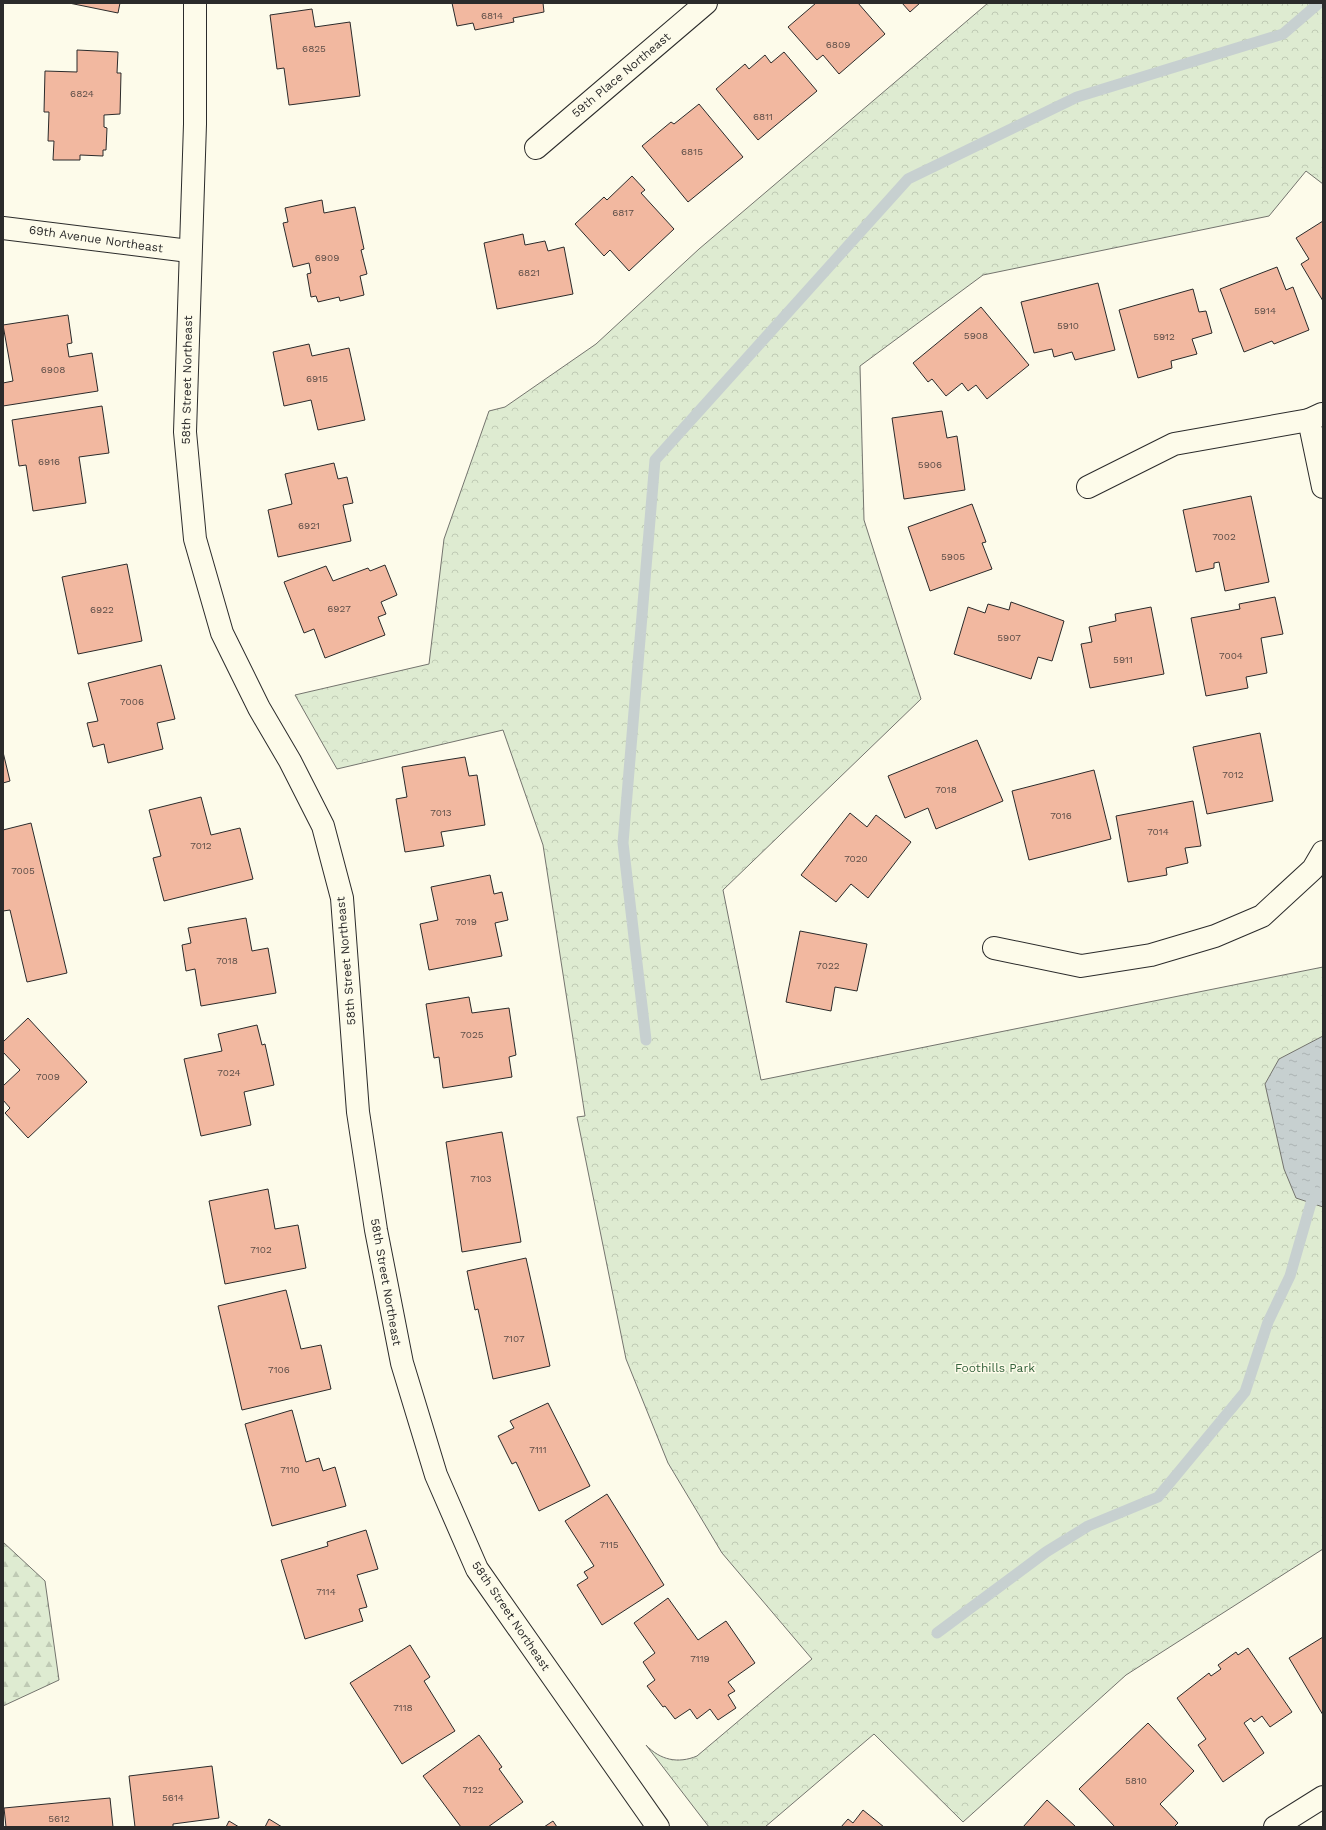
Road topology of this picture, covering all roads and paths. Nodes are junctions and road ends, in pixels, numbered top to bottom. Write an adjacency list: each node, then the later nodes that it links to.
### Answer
1 (194, 3): 5 (street, 58th Street Northeast)
2 (706, 3): 3 (street, 59th Place Northeast)
3 (536, 148)
4 (3, 228): 5 (street, 69th Avenue Northeast)
5 (189, 252): 12 (street, 58th Street Northeast)
6 (1316, 417): 7 (street); 8 (street)
7 (1088, 487)
8 (1323, 487)
9 (1323, 852): 10 (street)
10 (994, 948)
11 (1323, 1797): 13 (street)
12 (658, 1827)
13 (1275, 1827)

